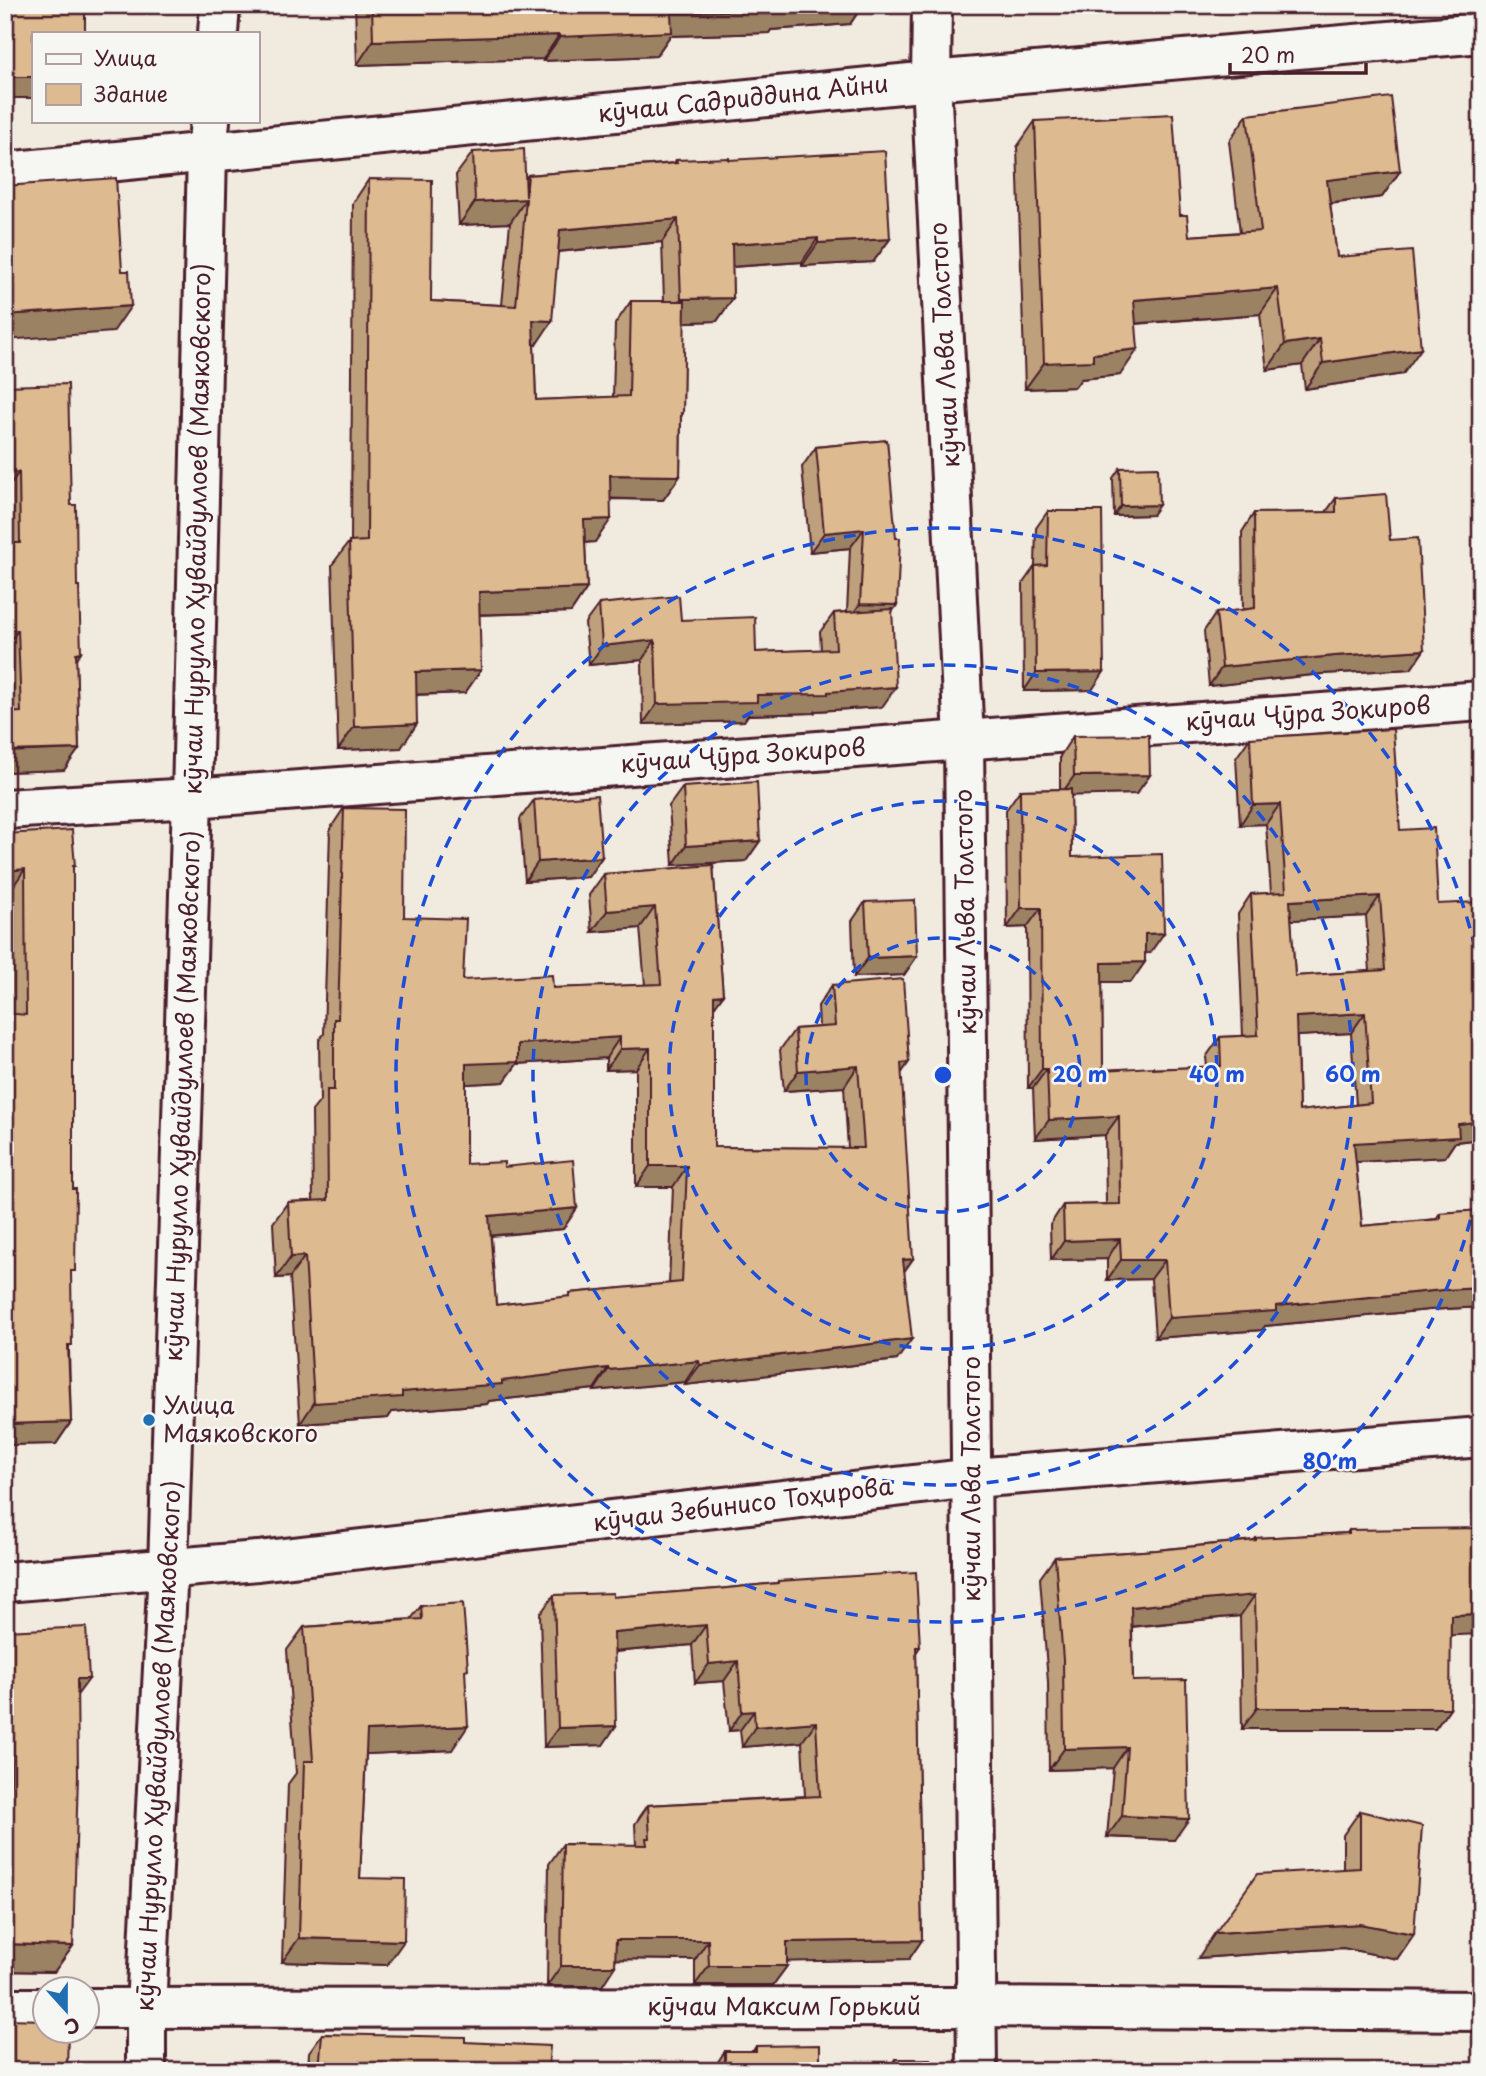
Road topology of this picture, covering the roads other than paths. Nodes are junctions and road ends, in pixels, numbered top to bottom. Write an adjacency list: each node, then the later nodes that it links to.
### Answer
1 (220, 5): 3 (street)
2 (932, 5): 5 (street, кӯчаи Льва Толстого)
3 (218, 32)
4 (1481, 33): 5 (street, кӯчаи Садриддина Айни)
5 (931, 80): 6 (street, кӯчаи Садриддина Айни); 9 (street, кӯчаи Льва Толстого)
6 (208, 137): 7 (street, кӯчаи Садриддина Айни); 10 (street, кӯчаи Нурулло Ҳувайдуллоев (Маяковского))
7 (5, 172)
8 (1481, 701): 9 (street, кӯчаи Ҷӯра Зокиров)
9 (964, 739): 10 (street, кӯчаи Ҷӯра Зокиров); 13 (street, кӯчаи Льва Толстого)
10 (192, 798): 11 (street, кӯчаи Ҷӯра Зокиров); 14 (street, кӯчаи Нурулло Ҳувайдуллоев (Маяковского))
11 (5, 809)
12 (1481, 1437): 13 (street, кӯчаи Зебинисо Тоҳирова)
13 (973, 1478): 14 (street, кӯчаи Зебинисо Тоҳирова); 16 (street, кӯчаи Льва Толстого)
14 (168, 1568): 15 (street, кӯчаи Зебинисо Тоҳирова); 20 (street, кӯчаи Нурулло Ҳувайдуллоев (Маяковского))
15 (5, 1582)
16 (976, 2007): 20 (street, кӯчаи Максим Горький); 21 (street, кӯчаи Максим Горький); 23 (street, кӯчаи Льва Толстого)
17 (5, 2008): 18 (street)
18 (32, 2008)
19 (102, 2008): 20 (street, кӯчаи Максим Горький)
20 (146, 2008): 22 (street, кӯчаи Нурулло Ҳувайдуллоев (Маяковского))
21 (1481, 2011)
22 (146, 2071)
23 (977, 2071)

